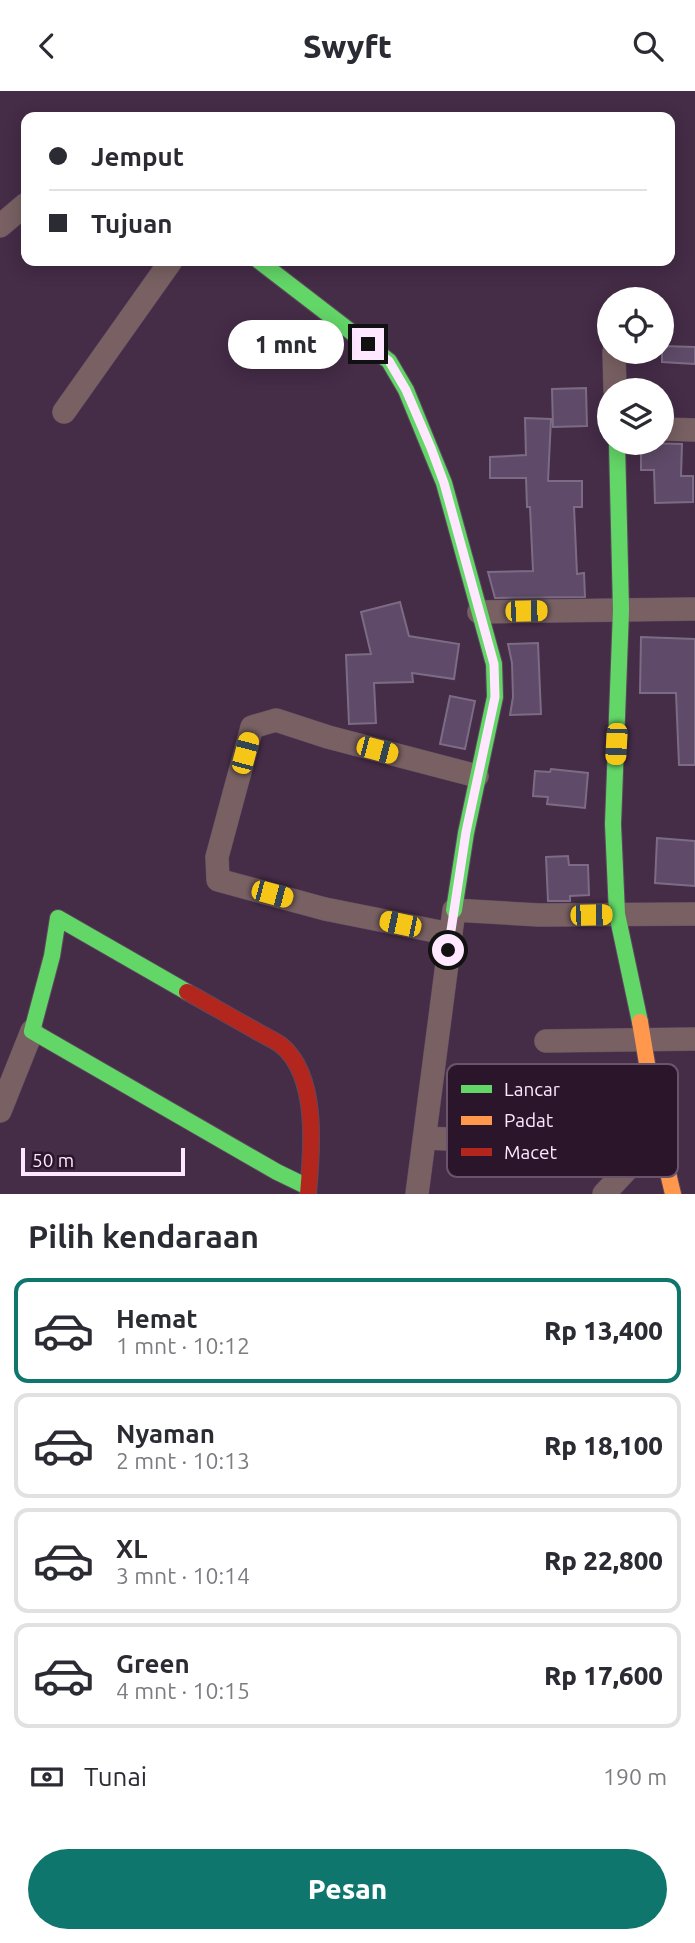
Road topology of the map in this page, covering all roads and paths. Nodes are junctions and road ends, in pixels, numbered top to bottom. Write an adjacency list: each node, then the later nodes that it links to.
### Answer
1 (21, 208): 2 (street)
2 (0, 226)
3 (167, 266): 5 (street)
4 (265, 266): 11 (street)
5 (64, 412)
6 (674, 429): 7 (street)
7 (695, 430)
8 (617, 455): 10 (street)
9 (695, 609): 10 (street)
10 (621, 610): 11 (street); 14 (street)
11 (479, 612): 12 (street)
12 (477, 776): 13 (street); 16 (street)
13 (454, 910): 14 (street); 16 (street)
14 (617, 914): 15 (street); 18 (street)
15 (695, 914)
16 (450, 934): 23 (street)
17 (32, 1031): 22 (street); 26 (street); 26 (street)
18 (643, 1038): 19 (street); 20 (street); 21 (street)
19 (695, 1039)
20 (546, 1041)
21 (647, 1064)
22 (0, 1111)
23 (425, 1138): 24 (street); 27 (street)
24 (447, 1139)
25 (620, 1177): 28 (street)
26 (308, 1190)
27 (417, 1194)
28 (604, 1194)

